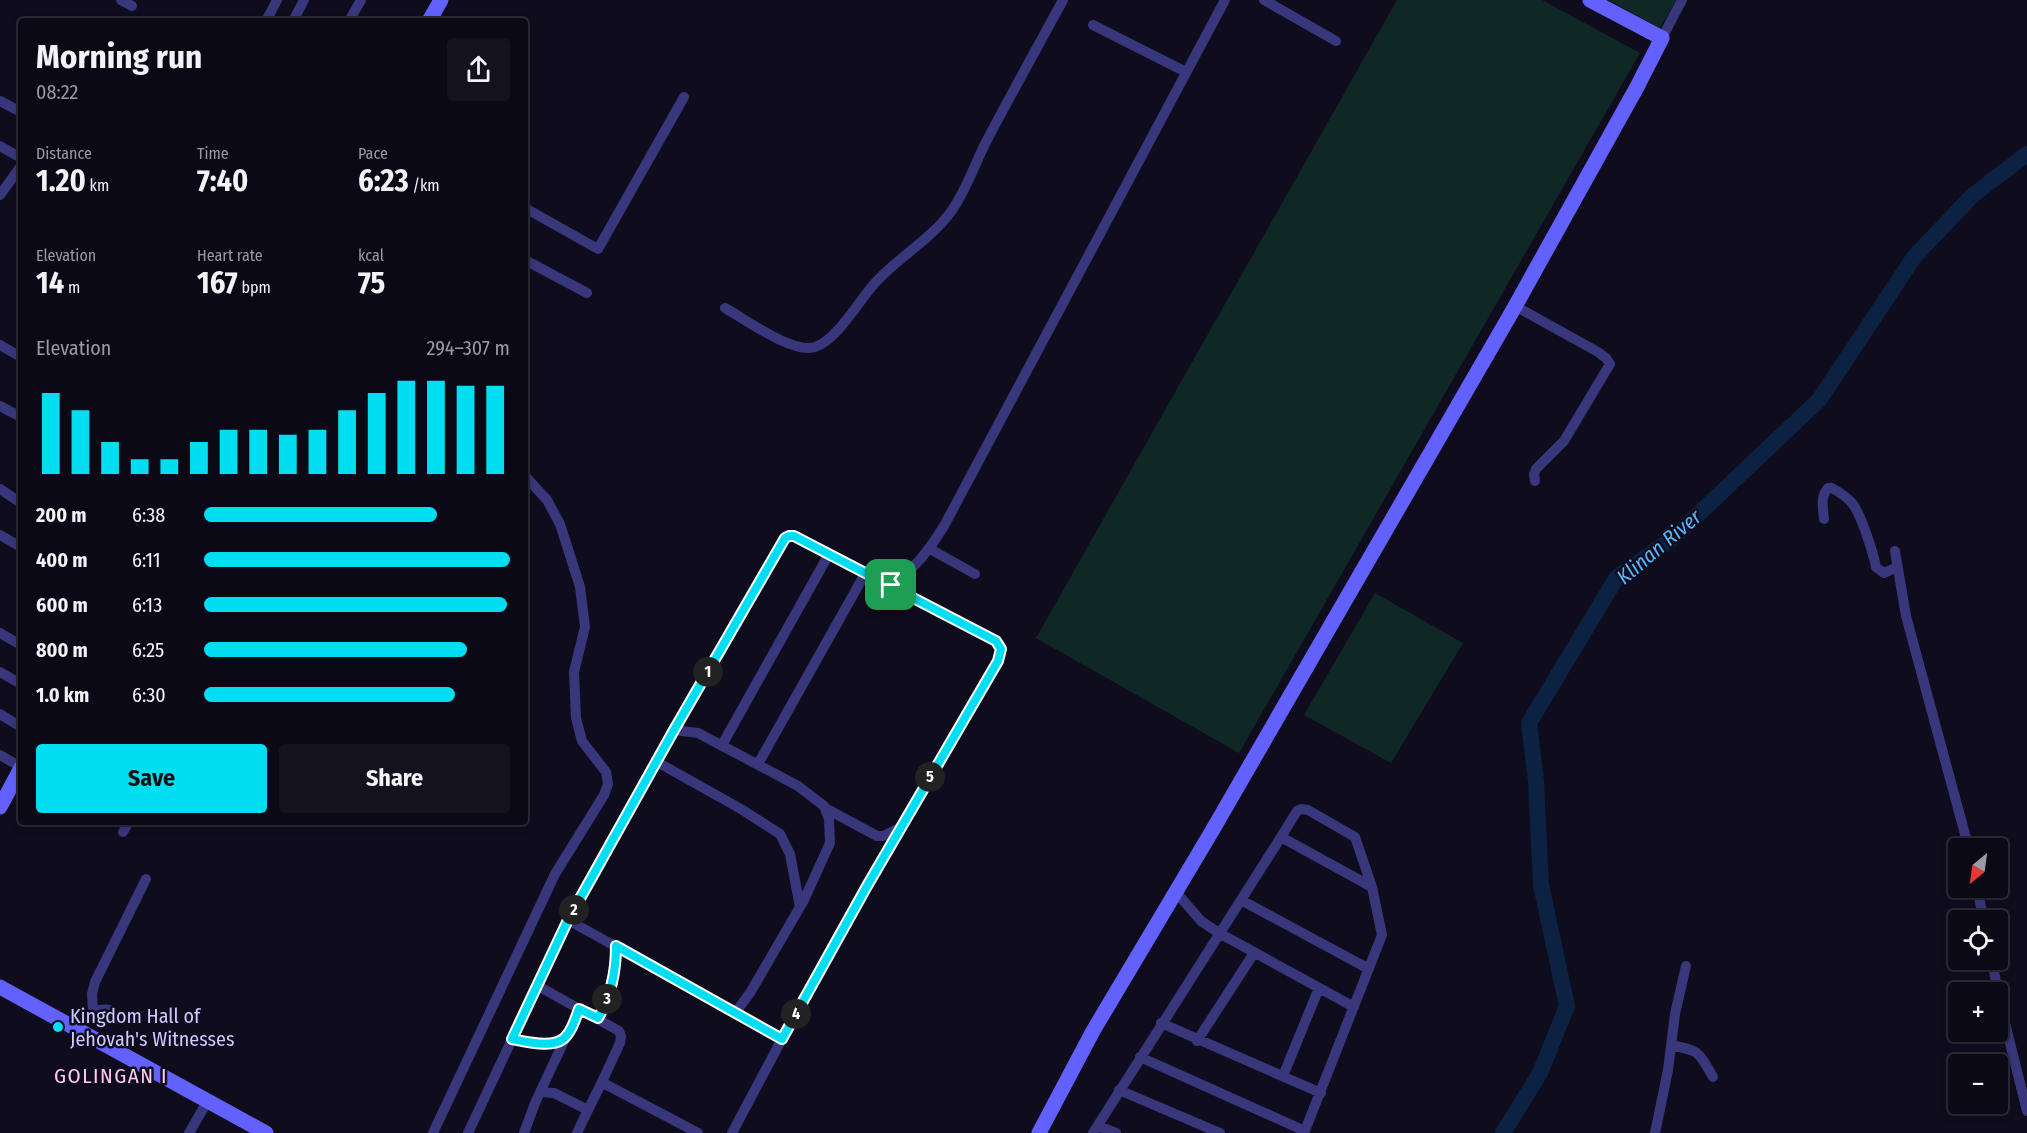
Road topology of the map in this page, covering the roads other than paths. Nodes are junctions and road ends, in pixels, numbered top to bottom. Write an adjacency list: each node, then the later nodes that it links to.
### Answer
1 (120, 0): 11 (street)
2 (277, 0): 12 (street)
3 (304, 0): 13 (street)
4 (361, 0): 14 (street)
5 (441, 0): 15 (street)
6 (1063, 0): 31 (street)
7 (1225, 0): 19 (street)
8 (1264, 0): 18 (street)
9 (1590, 0): 17 (street)
10 (1682, 0): 17 (street)
11 (132, 6)
12 (268, 18)
13 (295, 18)
14 (351, 18)
15 (431, 18)
16 (1093, 26): 19 (street)
17 (1662, 38): 30 (street)
18 (1336, 41)
19 (1185, 72): 43 (street)
20 (684, 97): 27 (street)
21 (0, 101): 22 (street)
22 (18, 110)
23 (0, 146): 24 (street)
24 (18, 156)
25 (18, 169): 26 (street)
26 (1, 192)
27 (528, 210)
28 (528, 262): 29 (street)
29 (587, 293)
30 (1515, 306): 37 (street); 70 (street)
31 (725, 308)
32 (0, 345): 33 (street)
33 (18, 355)
34 (0, 405): 35 (street)
35 (18, 415)
36 (528, 479): 110 (street)
37 (1535, 481)
38 (0, 489): 39 (street)
39 (18, 501)
40 (1824, 519): 46 (street)
41 (0, 535): 42 (street)
42 (18, 545)
43 (930, 549): 48 (street); 49 (street)
44 (1895, 551): 46 (street)
45 (829, 554): 47 (street); 56 (street); 57 (street)
46 (1897, 567): 67 (street)
47 (866, 572): 49 (street); 60 (street)
48 (975, 574)
49 (891, 585): 65 (street)
50 (0, 633): 51 (street)
51 (18, 643)
52 (0, 672): 53 (street)
53 (18, 682)
54 (0, 714): 55 (street)
55 (18, 725)
56 (674, 730): 57 (street); 59 (street)
57 (722, 745): 60 (street)
58 (0, 755): 61 (street)
59 (657, 762): 72 (street); 73 (street)
60 (758, 764): 64 (street)
61 (18, 766)
62 (18, 773): 63 (street)
63 (1, 802)
64 (825, 808): 65 (street); 72 (street)
65 (901, 827): 93 (street)
66 (1281, 837): 69 (street); 69 (street); 71 (street)
67 (1966, 838)
68 (146, 879): 85 (street)
69 (1372, 887): 78 (street)
70 (1176, 892): 74 (street); 116 (street)
71 (1241, 900): 74 (street); 78 (street)
72 (800, 907): 86 (street)
73 (568, 920): 75 (street); 79 (street)
74 (1219, 933): 76 (street); 88 (street)
75 (616, 946): 86 (street); 87 (street)
76 (1254, 953): 81 (street); 94 (street)
77 (1686, 966): 95 (street)
78 (1369, 969): 82 (street)
79 (537, 986): 83 (street); 92 (street)
80 (0, 987): 89 (street)
81 (1319, 988): 82 (street); 97 (street)
82 (1354, 1007): 102 (street)
83 (579, 1009): 87 (street); 91 (street)
84 (111, 1010): 85 (street)
85 (93, 1011): 89 (street)
86 (735, 1013): 93 (street)
87 (598, 1018): 99 (street)
88 (1161, 1023): 94 (street); 96 (street)
89 (77, 1030): 103 (street)
90 (2008, 1034): 105 (street)
91 (567, 1036): 92 (street); 101 (street)
92 (512, 1039): 111 (street)
93 (782, 1039): 115 (street)
94 (1197, 1041): 97 (street)
95 (1671, 1045): 98 (street); 119 (street)
96 (1140, 1057): 100 (street); 107 (street)
97 (1283, 1076): 102 (street)
98 (1713, 1077)
99 (600, 1086): 104 (street); 114 (street)
100 (1119, 1090): 106 (street); 118 (street)
101 (542, 1092): 104 (street); 112 (street)
102 (1321, 1094): 107 (street)
103 (207, 1102): 108 (street); 109 (street)
104 (588, 1110): 113 (street)
105 (2027, 1111)
106 (1095, 1129): 117 (street)
107 (1305, 1132)
108 (189, 1133)
109 (266, 1133)
110 (433, 1133)
111 (468, 1133)
112 (524, 1133)
113 (577, 1133)
114 (698, 1133)
115 (732, 1133)
116 (1039, 1133)
117 (1116, 1133)
118 (1220, 1133)
119 (1655, 1133)

